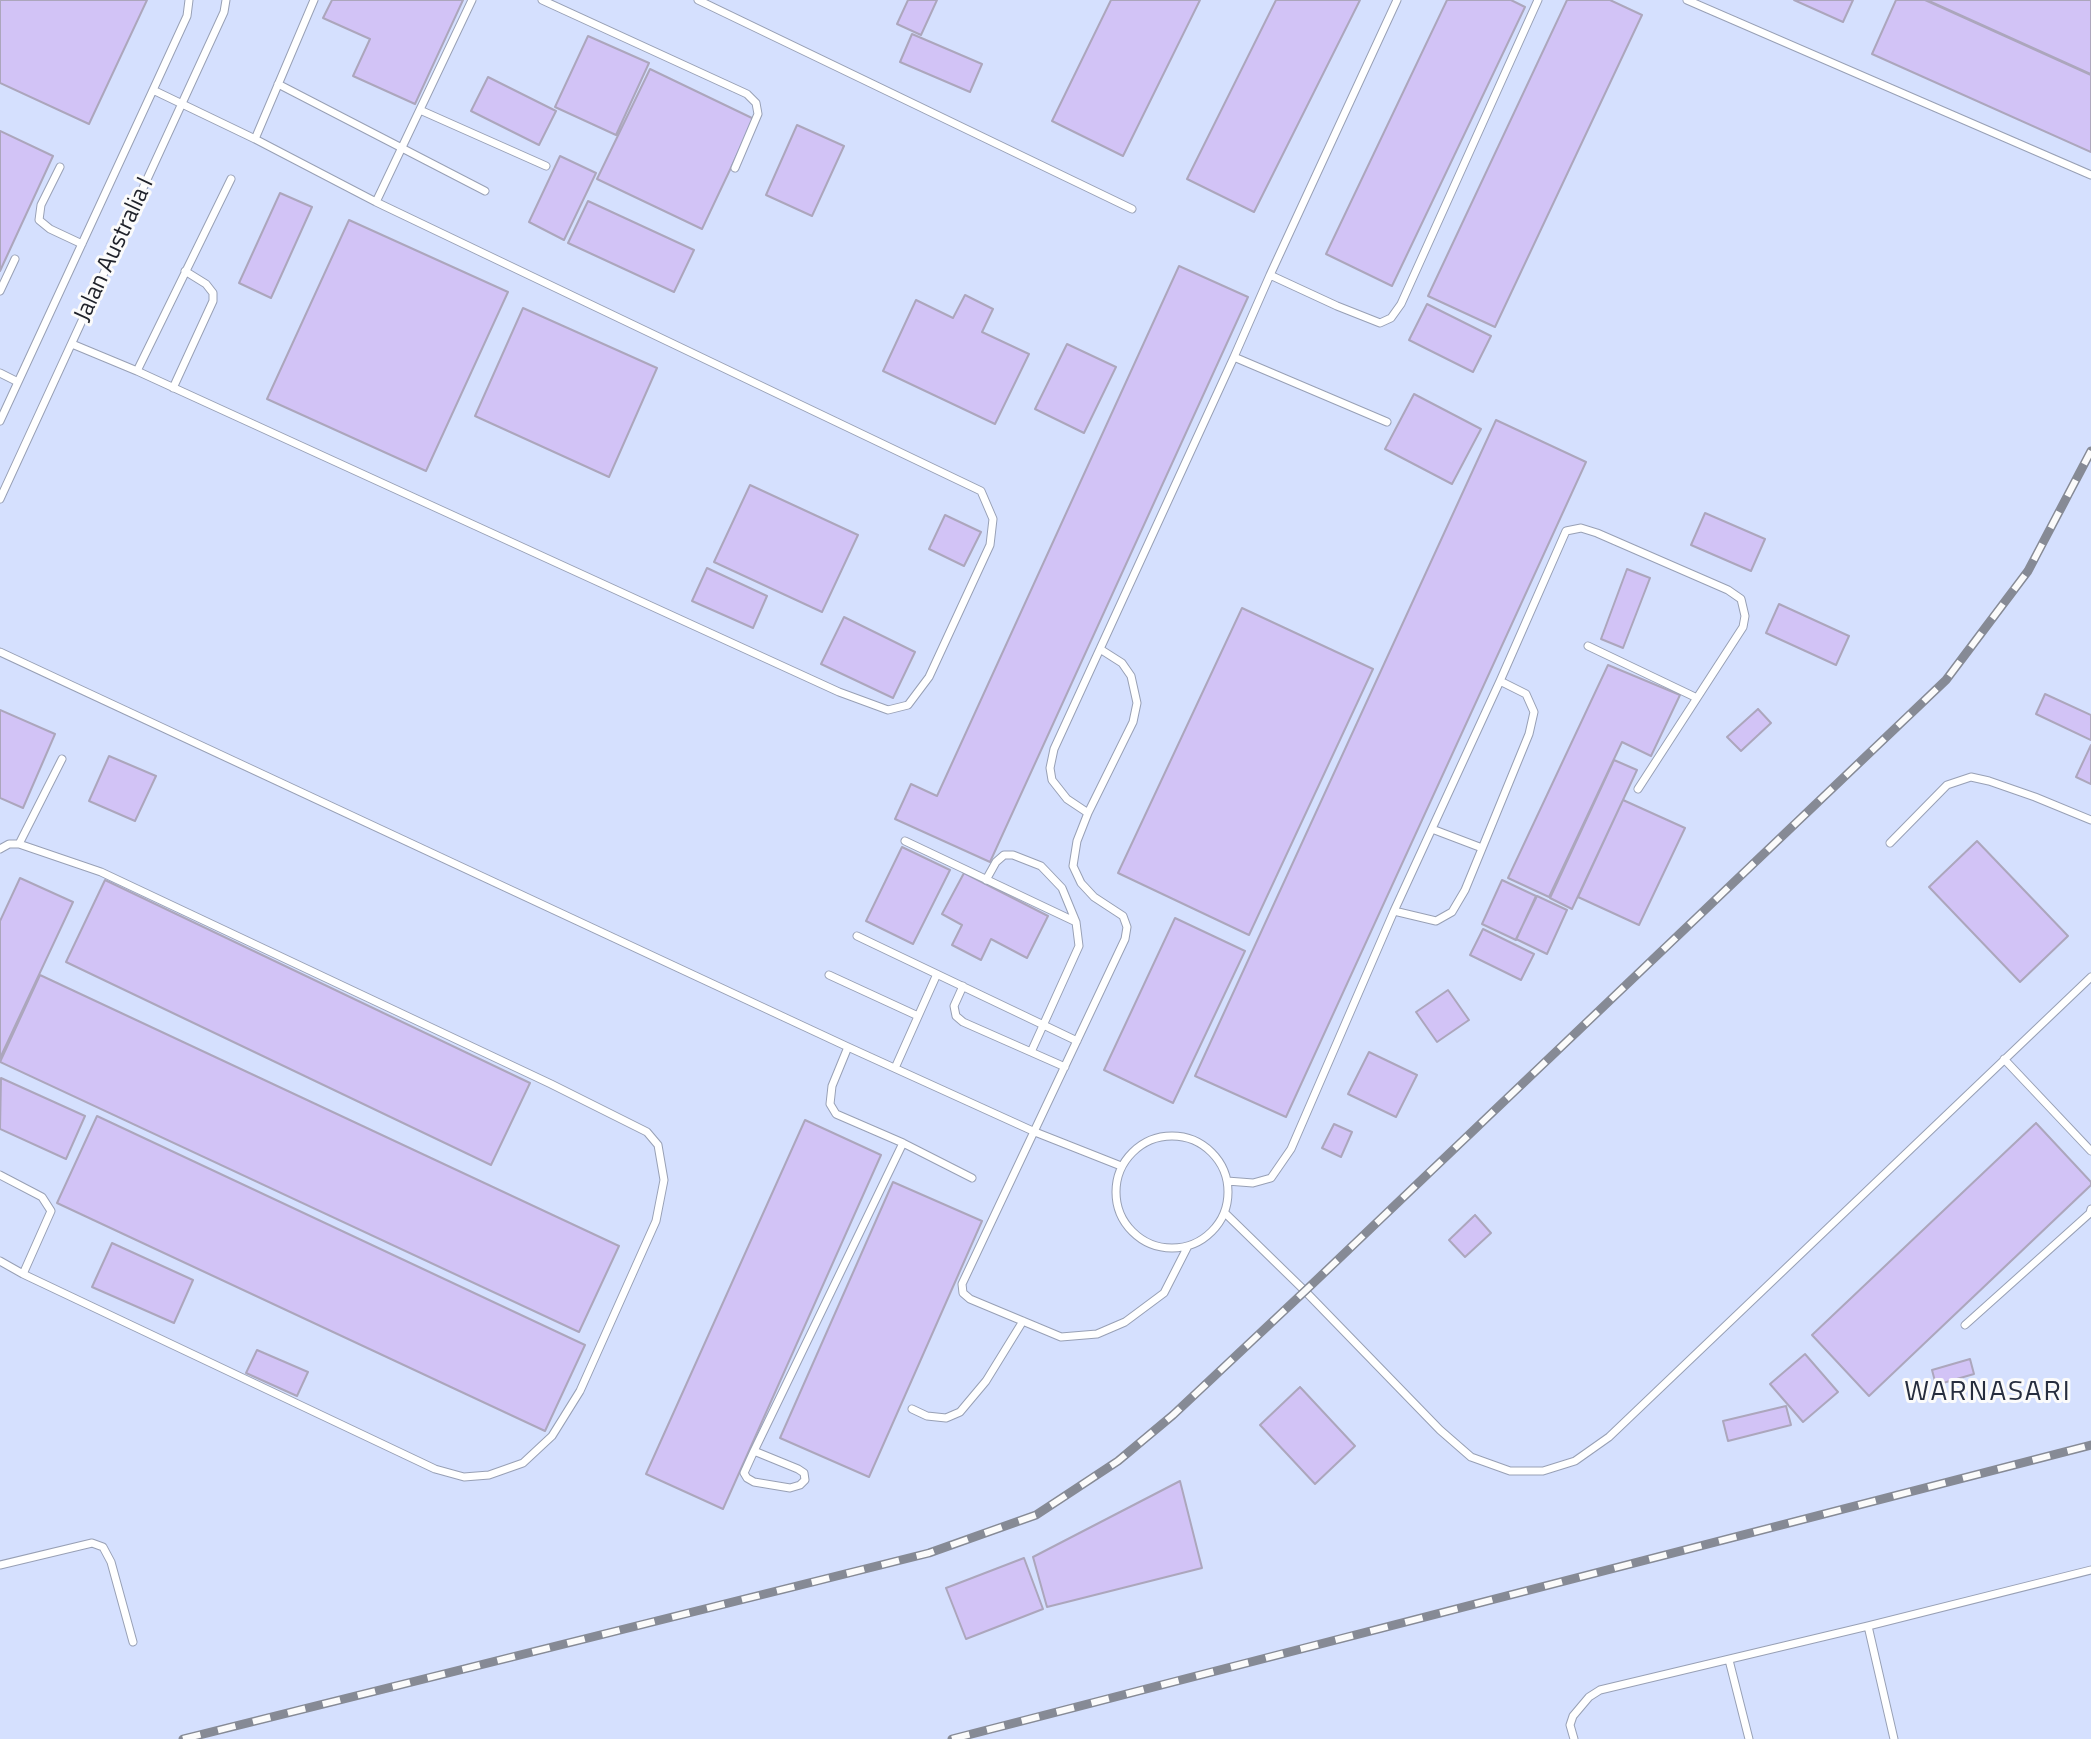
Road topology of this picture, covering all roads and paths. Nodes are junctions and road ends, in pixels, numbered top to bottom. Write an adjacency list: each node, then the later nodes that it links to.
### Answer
1 (189, 0): 11 (lane, Jalan Australia I)
2 (226, 0): 12 (lane, Jalan Australia I)
3 (314, 0): 10 (lane)
4 (472, 0): 13 (lane)
5 (542, 0): 18 (lane)
6 (698, 0): 23 (lane)
7 (1397, 0): 27 (lane)
8 (1538, 0): 27 (lane)
9 (1687, 0): 19 (lane)
10 (278, 84): 14 (lane); 15 (lane)
11 (153, 90): 12 (lane); 24 (lane, Jalan Australia I)
12 (181, 104): 14 (lane); 29 (lane, Jalan Australia I)
13 (420, 110): 15 (lane); 16 (lane)
14 (255, 139): 22 (lane)
15 (402, 148): 21 (lane); 22 (lane)
16 (546, 166)
17 (60, 167): 24 (lane)
18 (735, 168)
19 (2091, 175)
20 (231, 179): 26 (lane)
21 (485, 191)
22 (376, 202): 34 (lane)
23 (1132, 209)
24 (82, 244): 33 (lane, Jalan Australia I)
25 (15, 259): 28 (lane)
26 (185, 271): 31 (lane); 34 (lane)
27 (1270, 275): 30 (lane)
28 (0, 291)
29 (72, 344): 31 (lane); 37 (lane, Jalan Australia I)
30 (1234, 357): 36 (lane); 39 (lane)
31 (137, 371): 34 (lane)
32 (0, 373): 33 (lane)
33 (18, 382): 35 (lane, Jalan Australia I)
34 (173, 388)
35 (0, 421)
36 (1387, 422)
37 (0, 499)
38 (1588, 646): 42 (lane)
39 (1100, 649): 45 (lane); 45 (lane)
40 (0, 652): 64 (lane)
41 (1500, 681): 42 (lane); 47 (lane); 51 (lane)
42 (1697, 698): 44 (lane)
43 (62, 759): 50 (lane)
44 (1638, 789)
45 (1088, 813): 63 (lane)
46 (2091, 820): 49 (lane)
47 (1432, 829): 51 (lane); 54 (lane)
48 (905, 841): 53 (lane)
49 (1890, 843)
50 (19, 844): 52 (lane); 80 (lane)
51 (1482, 848): 54 (lane)
52 (0, 849)
53 (986, 880): 55 (lane); 55 (lane)
54 (1394, 911): 75 (lane)
55 (1076, 922): 62 (lane)
56 (857, 936): 57 (lane)
57 (937, 974): 60 (lane); 61 (lane)
58 (829, 975): 61 (lane)
59 (2091, 977): 66 (lane)
60 (963, 986): 62 (lane); 65 (lane)
61 (918, 1016): 68 (lane)
62 (1044, 1025): 63 (lane); 65 (lane)
63 (1077, 1041): 67 (lane)
64 (848, 1047): 68 (lane); 70 (lane)
65 (1031, 1052): 67 (lane)
66 (2004, 1059): 71 (lane); 77 (lane)
67 (1065, 1067): 69 (lane)
68 (895, 1068): 69 (lane)
69 (1035, 1132): 72 (lane); 81 (lane)
70 (903, 1143): 74 (lane); 84 (lane)
71 (2091, 1151)
72 (1121, 1166): 75 (lane); 78 (lane)
73 (0, 1175): 80 (lane)
74 (972, 1178)
75 (1227, 1181): 77 (lane)
76 (2091, 1209): 82 (lane)
77 (1225, 1213): 78 (lane)
78 (1188, 1246): 81 (lane)
79 (0, 1261): 80 (lane)
80 (23, 1274)
81 (1023, 1321): 83 (lane)
82 (1965, 1325)
83 (912, 1409)
84 (754, 1451): 84 (lane)
85 (0, 1565): 88 (lane)
86 (2091, 1570): 87 (lane)
87 (1868, 1626): 89 (lane); 92 (lane)
88 (133, 1642)
89 (1729, 1660): 90 (lane); 91 (lane)
90 (1574, 1739)
91 (1749, 1739)
92 (1894, 1739)

